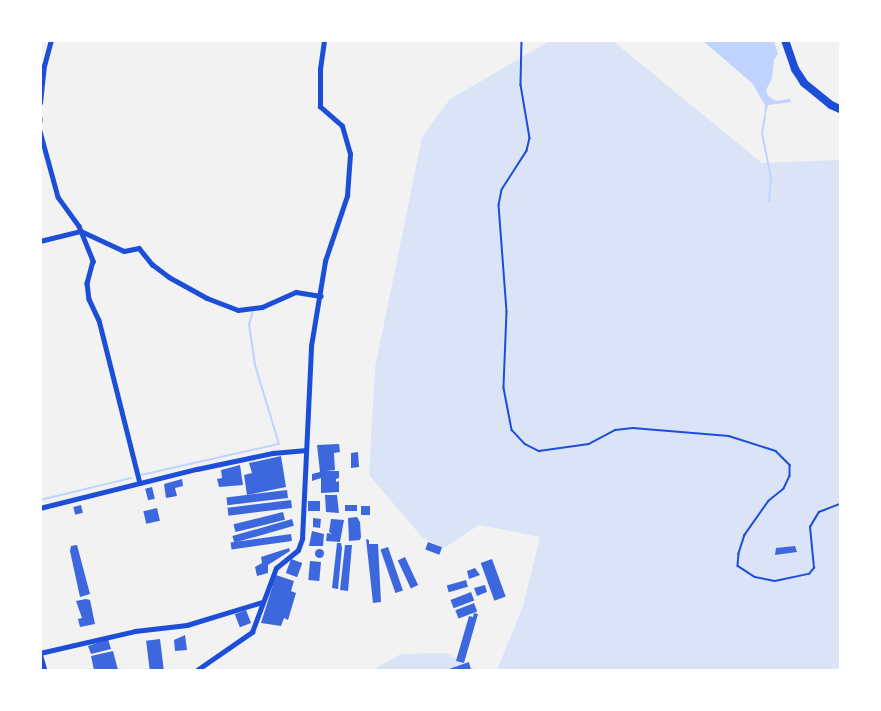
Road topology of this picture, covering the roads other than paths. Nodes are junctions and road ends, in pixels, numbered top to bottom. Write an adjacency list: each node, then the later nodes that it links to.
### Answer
1 (51, 40): 4 (street)
2 (324, 40): 9 (street)
3 (785, 40): 5 (main road)
4 (40, 103)
5 (840, 109)
6 (40, 131): 7 (street)
7 (81, 231): 8 (street); 9 (street); 11 (street)
8 (40, 241)
9 (321, 296): 10 (street)
10 (306, 450): 11 (street); 13 (street)
11 (140, 483): 12 (street)
12 (40, 508)
13 (262, 602): 14 (street); 16 (street)
14 (40, 653): 15 (street)
15 (45, 670)
16 (197, 670)

